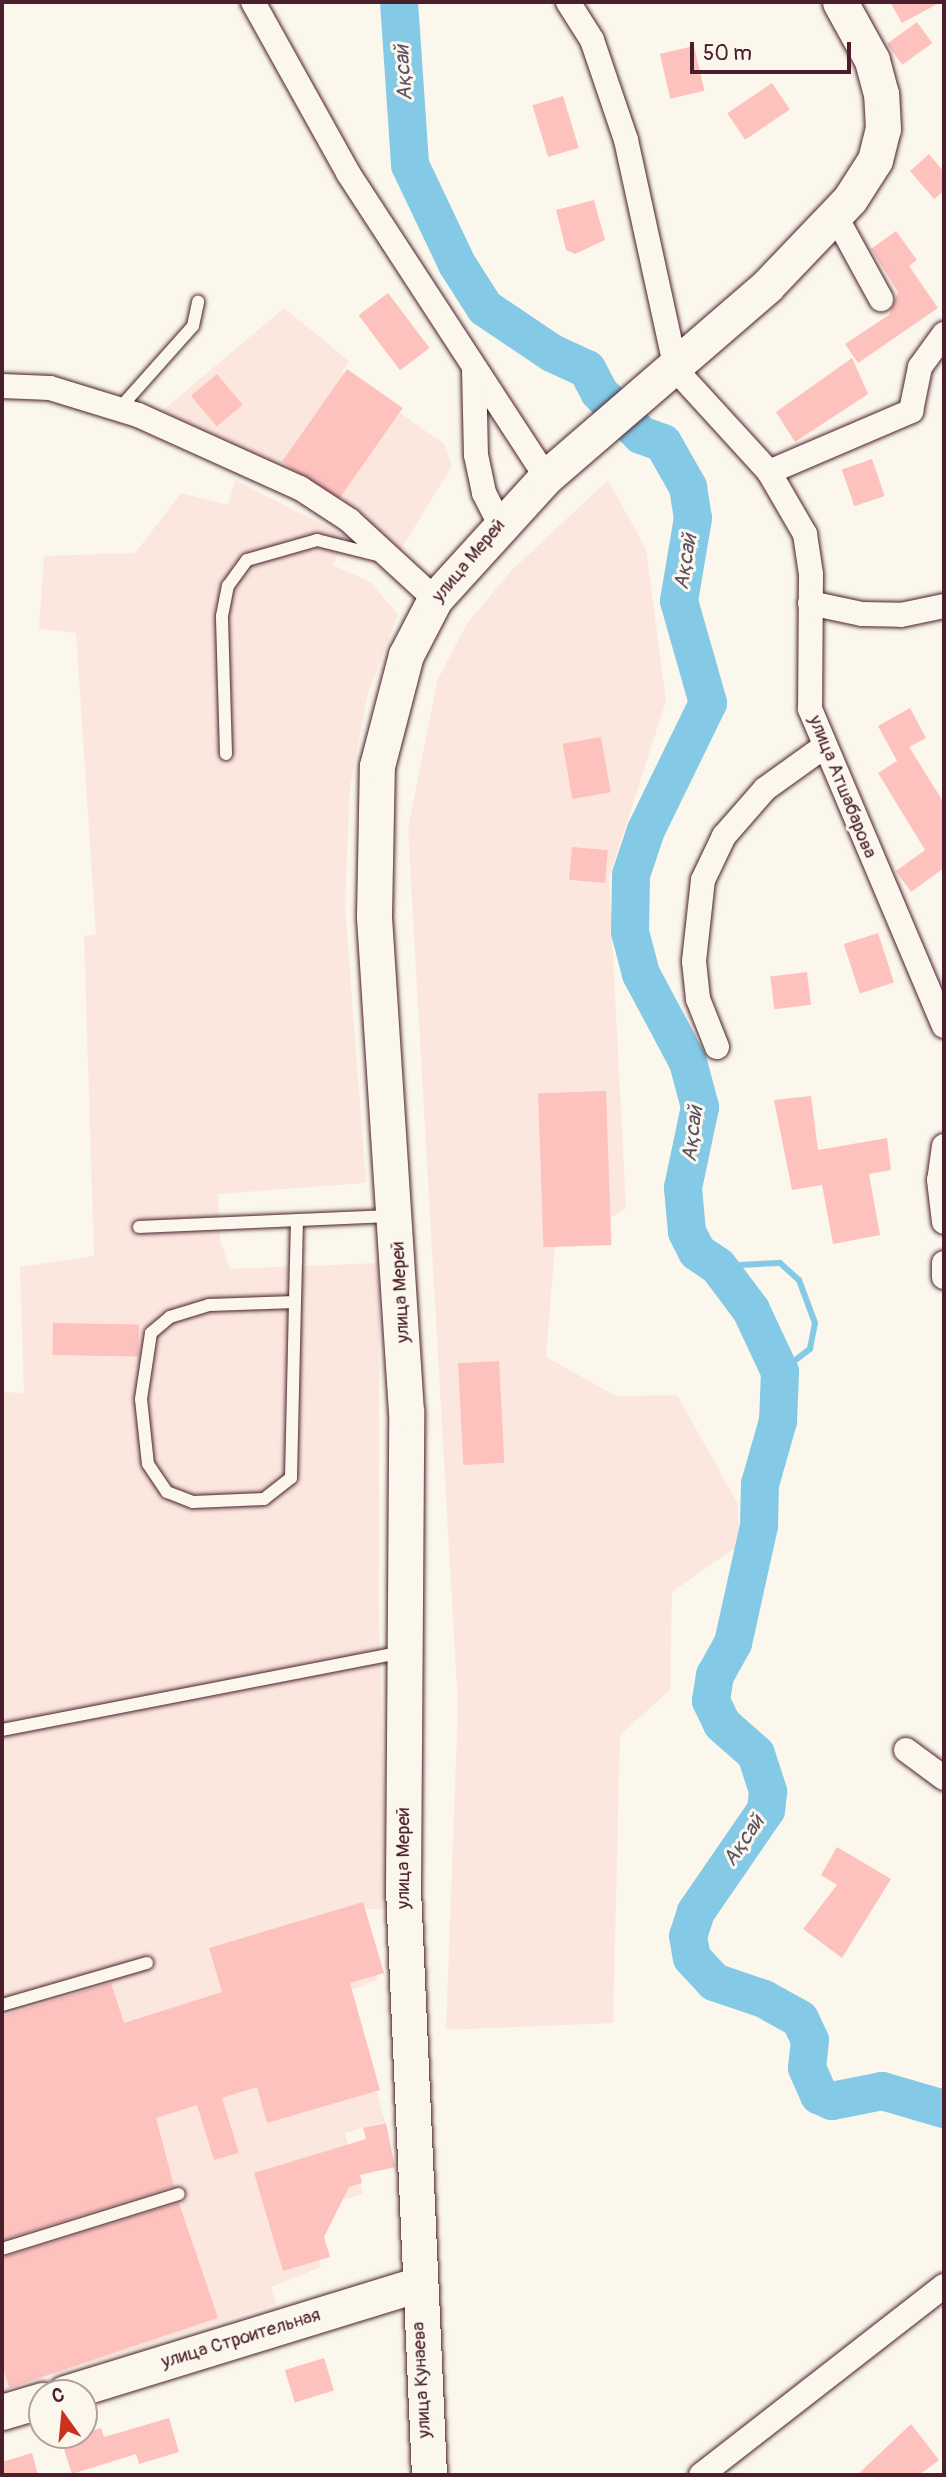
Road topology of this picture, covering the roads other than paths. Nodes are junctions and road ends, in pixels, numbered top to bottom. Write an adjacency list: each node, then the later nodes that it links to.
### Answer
1 (253, 2): 8 (street)
2 (568, 2): 9 (street)
3 (840, 2): 4 (main road)
4 (835, 215): 5 (street); 9 (main road)
5 (881, 299)
6 (198, 302): 11 (lane)
7 (944, 334): 12 (street)
8 (474, 368): 13 (street); 14 (street)
9 (676, 370): 12 (street, улица Атшабарова); 13 (main road, улица Мерей)
10 (2, 386): 11 (street)
11 (119, 409): 15 (street)
12 (769, 472): 17 (street, улица Атшабарова)
13 (546, 477): 14 (main road, улица Мерей)
14 (499, 523): 16 (main road, улица Мерей)
15 (388, 558): 16 (street); 20 (lane)
16 (435, 599): 24 (main road, улица Мерей)
17 (810, 603): 18 (street); 19 (street, улица Атшабарова)
18 (944, 606)
19 (822, 748): 21 (street, улица Атшабарова); 22 (street)
20 (226, 754)
21 (944, 1026)
22 (717, 1047)
23 (944, 1146): 26 (street)
24 (397, 1216): 25 (lane); 31 (main road, улица Мерей)
25 (297, 1220): 27 (lane); 30 (lane)
26 (944, 1222)
27 (139, 1227)
28 (944, 1263): 29 (street)
29 (944, 1277)
30 (295, 1302): 30 (lane)
31 (406, 1652): 32 (lane); 39 (main road, улица Мерей)
32 (2, 1730)
33 (906, 1750): 34 (street)
34 (944, 1778)
35 (147, 1963): 36 (lane)
36 (2, 2005)
37 (179, 2194): 38 (lane)
38 (2, 2249)
39 (417, 2285): 41 (main road, улица Строительная); 44 (main road, улица Кунаева)
40 (944, 2286): 45 (street)
41 (98, 2383)
42 (28, 2404): 43 (main road)
43 (2, 2412)
44 (429, 2475)
45 (701, 2475)

